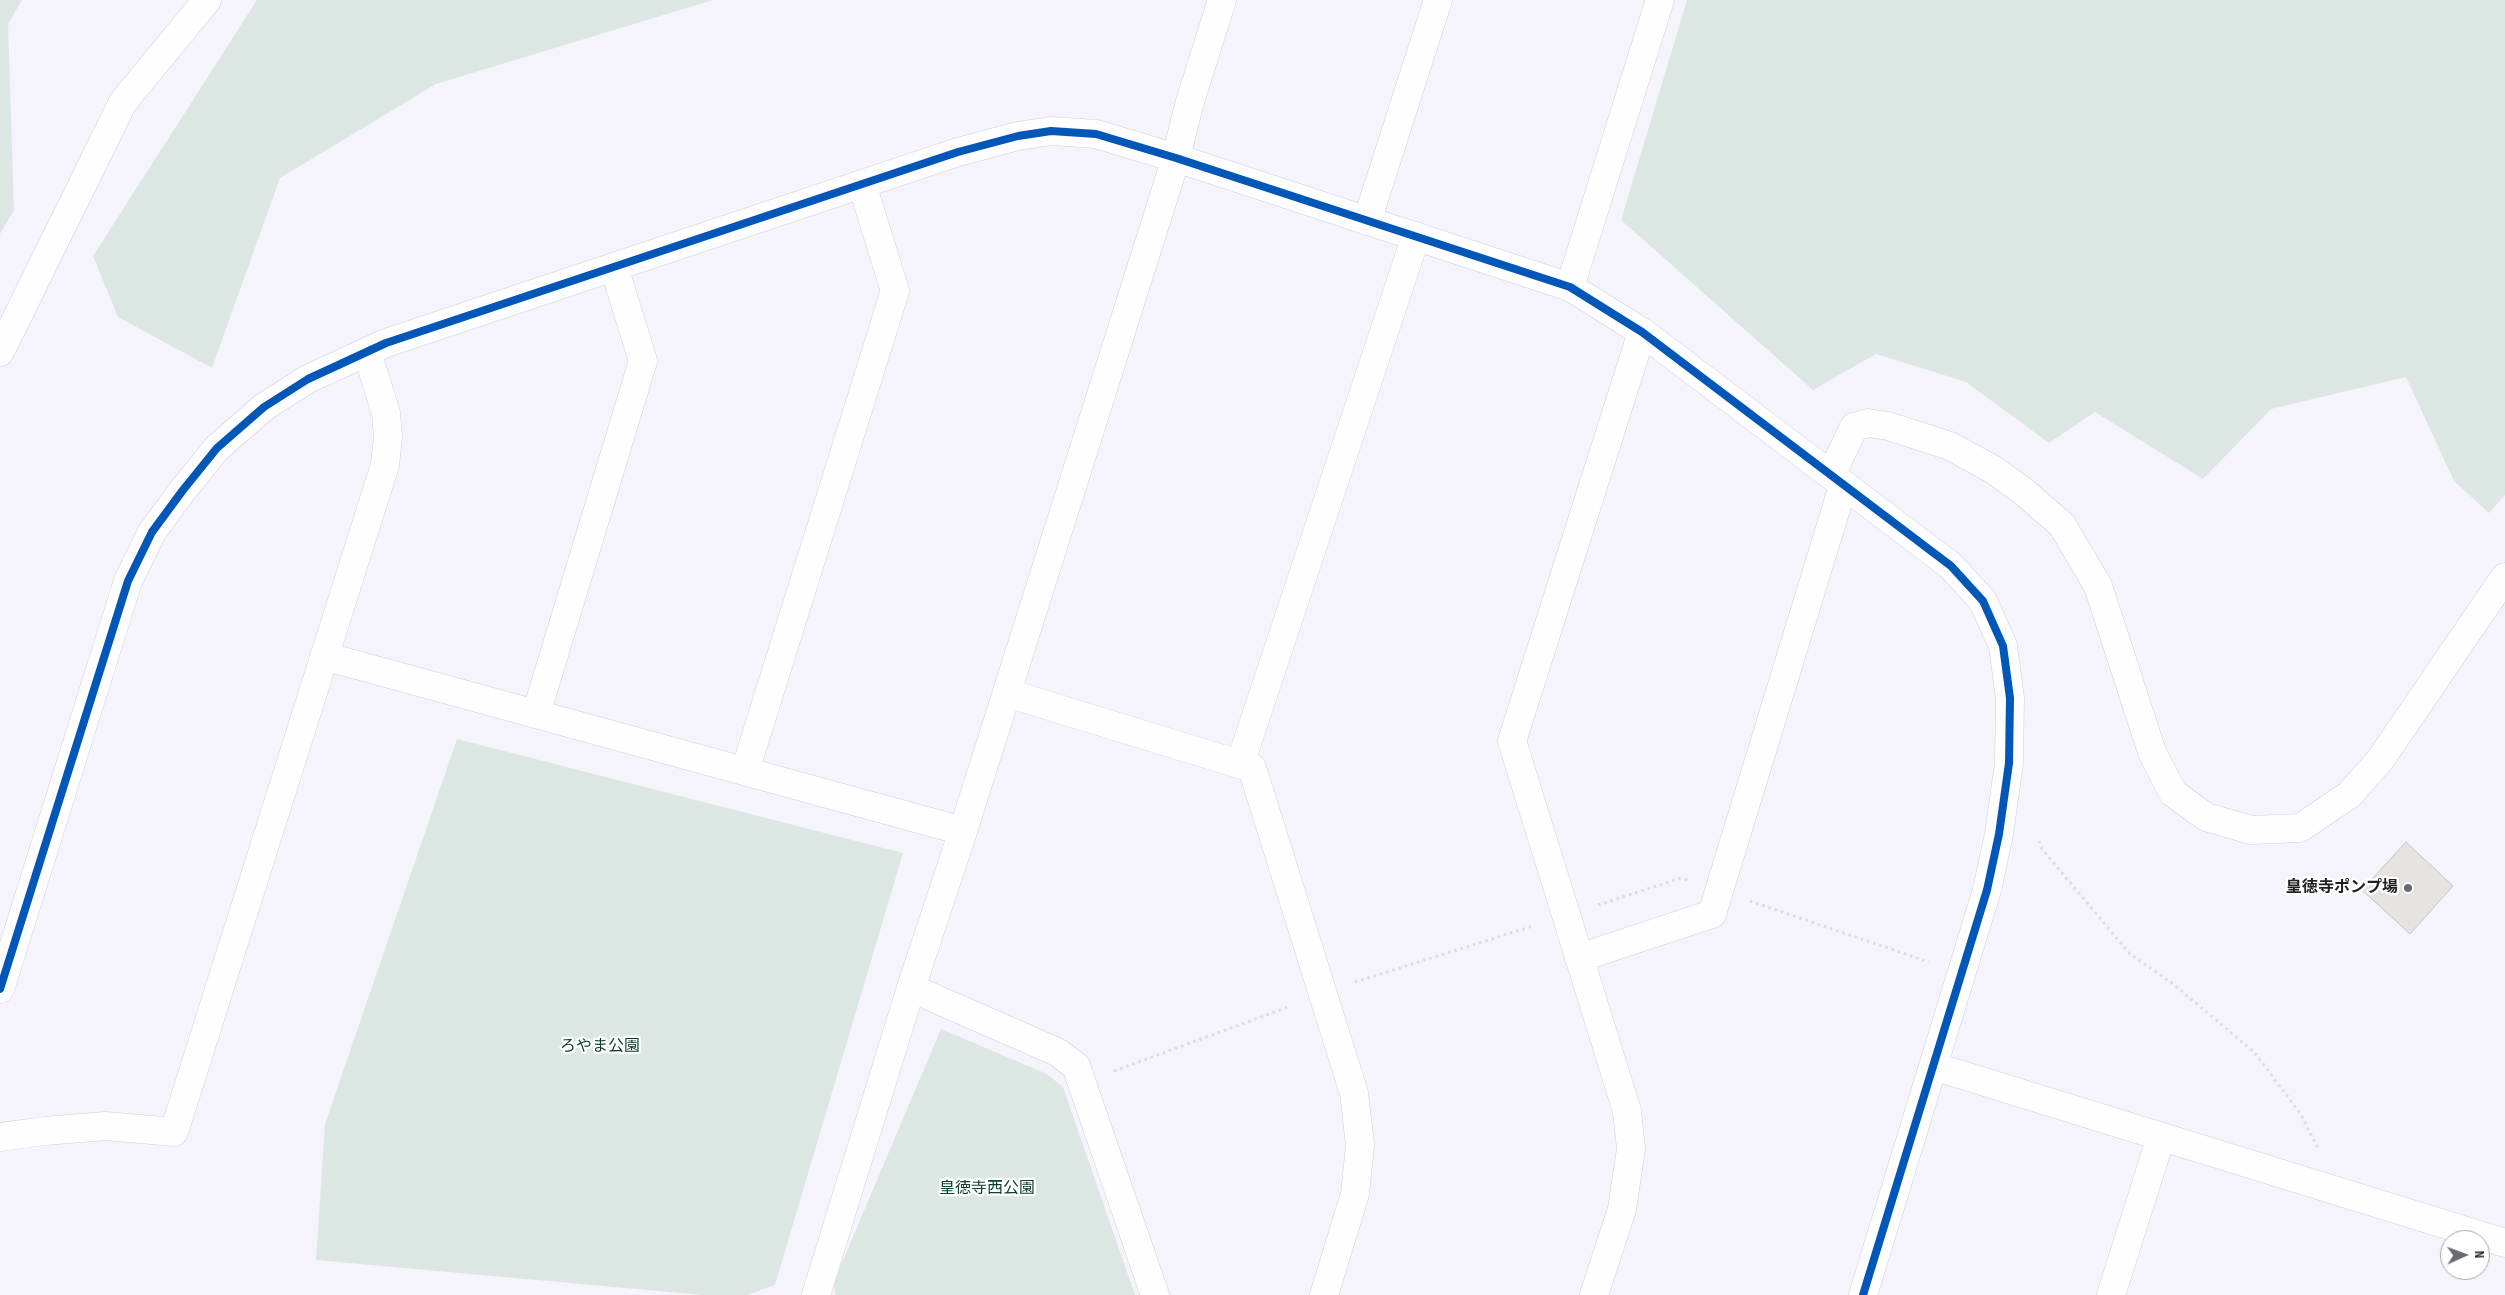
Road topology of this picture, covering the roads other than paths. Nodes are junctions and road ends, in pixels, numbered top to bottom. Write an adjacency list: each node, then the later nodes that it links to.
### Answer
1 (207, 0): 12 (street)
2 (1222, 0): 5 (street)
3 (1438, 0): 7 (street)
4 (1660, 0): 10 (street)
5 (1176, 158): 6 (street); 7 (street); 18 (street)
6 (862, 184): 9 (street); 21 (street)
7 (1367, 221): 8 (street)
8 (1416, 236): 10 (street); 20 (street)
9 (614, 267): 13 (street); 19 (street)
10 (1570, 287): 11 (street)
11 (1642, 332): 14 (street); 23 (street)
12 (0, 352)
13 (367, 352): 17 (street); 25 (street)
14 (1837, 480): 16 (street); 23 (street); 26 (street)
15 (2505, 577): 16 (street)
16 (2497, 604)
17 (324, 656): 19 (street); 27 (street)
18 (1007, 693): 20 (street); 22 (street)
19 (536, 714): 21 (street)
20 (1240, 764): 32 (street)
21 (745, 771): 22 (street)
22 (963, 831): 24 (street)
23 (1579, 958): 33 (street)
24 (911, 988): 30 (street); 31 (street)
25 (0, 989)
26 (1933, 1066): 28 (street); 34 (street)
27 (0, 1137)
28 (2161, 1137): 29 (street); 35 (street)
29 (2505, 1243)
30 (816, 1295)
31 (1155, 1295)
32 (1324, 1295)
33 (1594, 1295)
34 (1863, 1295)
35 (2111, 1295)

